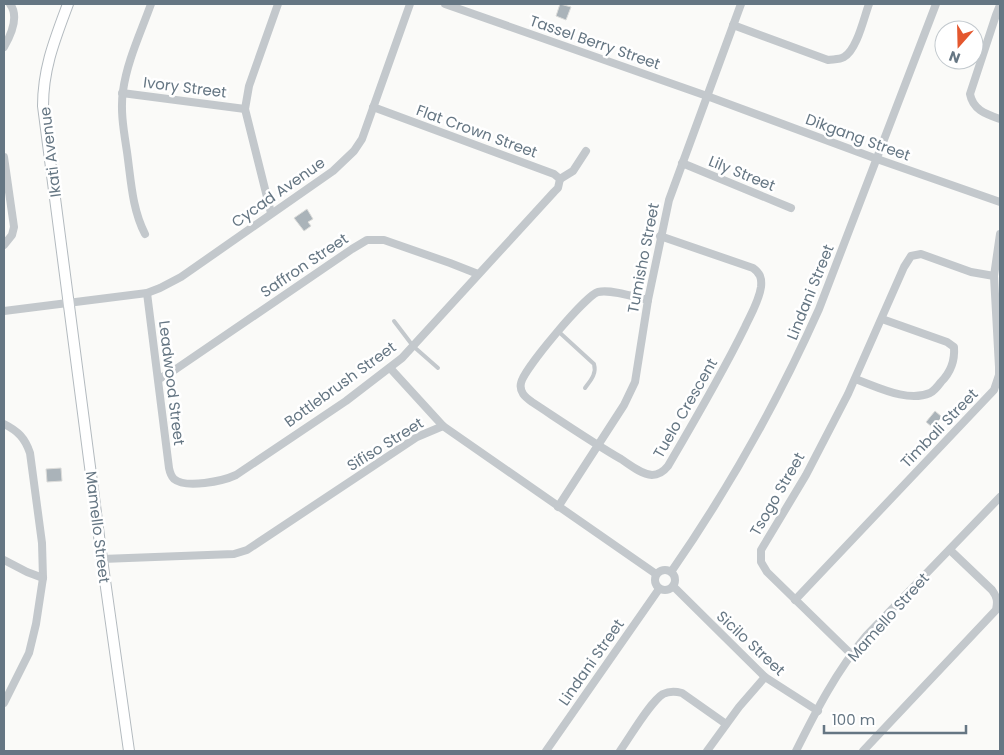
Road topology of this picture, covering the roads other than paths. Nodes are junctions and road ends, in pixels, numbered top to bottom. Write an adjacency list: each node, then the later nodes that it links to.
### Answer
1 (10, 4): 12 (street)
2 (68, 4): 34 (street, Ikati Avenue)
3 (151, 4): 13 (street)
4 (278, 4): 16 (street)
5 (410, 4): 15 (street, Cycad Avenue)
6 (445, 4): 14 (street, Tassel Berry Street)
7 (741, 4): 11 (street, Tumisho Street)
8 (869, 4): 11 (street)
9 (936, 4): 20 (street, Lindani Street)
10 (1000, 5): 17 (street)
11 (733, 25): 14 (street, Tumisho Street)
12 (4, 47)
13 (122, 93): 16 (street, Ivory Street); 26 (street)
14 (706, 96): 20 (street, Dikgang Street); 21 (street, Tumisho Street)
15 (373, 107): 22 (street, Flat Crown Street); 25 (street, Cycad Avenue)
16 (245, 109): 25 (street)
17 (1000, 119)
18 (586, 150): 22 (street)
19 (4, 158): 29 (street)
20 (877, 159): 23 (street, Dikgang Street); 54 (street, Lindani Street)
21 (682, 163): 24 (street, Lily Street); 28 (street, Tumisho Street)
22 (560, 179): 30 (street, Bottlebrush Street)
23 (1000, 202)
24 (791, 208)
25 (271, 213): 32 (street, Cycad Avenue)
26 (145, 234)
27 (1000, 234): 31 (street, Timbali Street)
28 (660, 236): 33 (street, Tumisho Street); 47 (street, Tuelo Crescent)
29 (4, 245)
30 (478, 274): 39 (street, Bottlebrush Street); 42 (street, Saffron Street)
31 (994, 276): 36 (street, Tsogo Street); 59 (street, Timbali Street)
32 (146, 292): 34 (street, Cycad Avenue); 42 (street, Leadwood Street)
33 (648, 300): 38 (street, Tuelo Crescent); 47 (street, Tumisho Street)
34 (70, 303): 35 (street, Cycad Avenue); 52 (street, Mamello Street)
35 (4, 311)
36 (882, 319): 43 (street, Tsogo Street); 43 (street)
37 (394, 321): 39 (lane)
38 (559, 332): 44 (lane); 47 (street, Tuelo Crescent)
39 (413, 346): 40 (street, Bottlebrush Street); 41 (lane)
40 (390, 368): 46 (street); 48 (street, Bottlebrush Street)
41 (438, 368)
42 (159, 379): 48 (street, Leadwood Street)
43 (854, 379): 59 (street, Tsogo Street)
44 (585, 388)
45 (7, 425): 56 (street)
46 (443, 426): 50 (street, Sifiso Street); 52 (street, Sifiso Street)
47 (597, 445): 50 (street, Tumisho Street)
48 (172, 476)
49 (1000, 497): 51 (street, Mamello Street)
50 (558, 507): 55 (street, Sifiso Street)
51 (950, 550): 60 (street, Mamello Street); 70 (street)
52 (102, 559): 65 (street, Mamello Street)
53 (4, 560): 56 (street)
54 (671, 572): 55 (street); 57 (street)
55 (656, 574): 58 (street)
56 (44, 578): 62 (street)
57 (673, 586): 58 (street); 61 (street, Sicilo Street)
58 (659, 589): 66 (street, Lindani Street)
59 (795, 600): 60 (street, Tsogo Street)
60 (851, 654): 63 (street, Mamello Street)
61 (765, 677): 63 (street, Sicilo Street); 64 (street)
62 (5, 699)
63 (818, 711): 69 (street, Mamello Street)
64 (726, 724): 67 (street); 68 (street)
65 (129, 751)
66 (546, 751)
67 (620, 751)
68 (707, 751)
69 (796, 751)
70 (863, 751)

